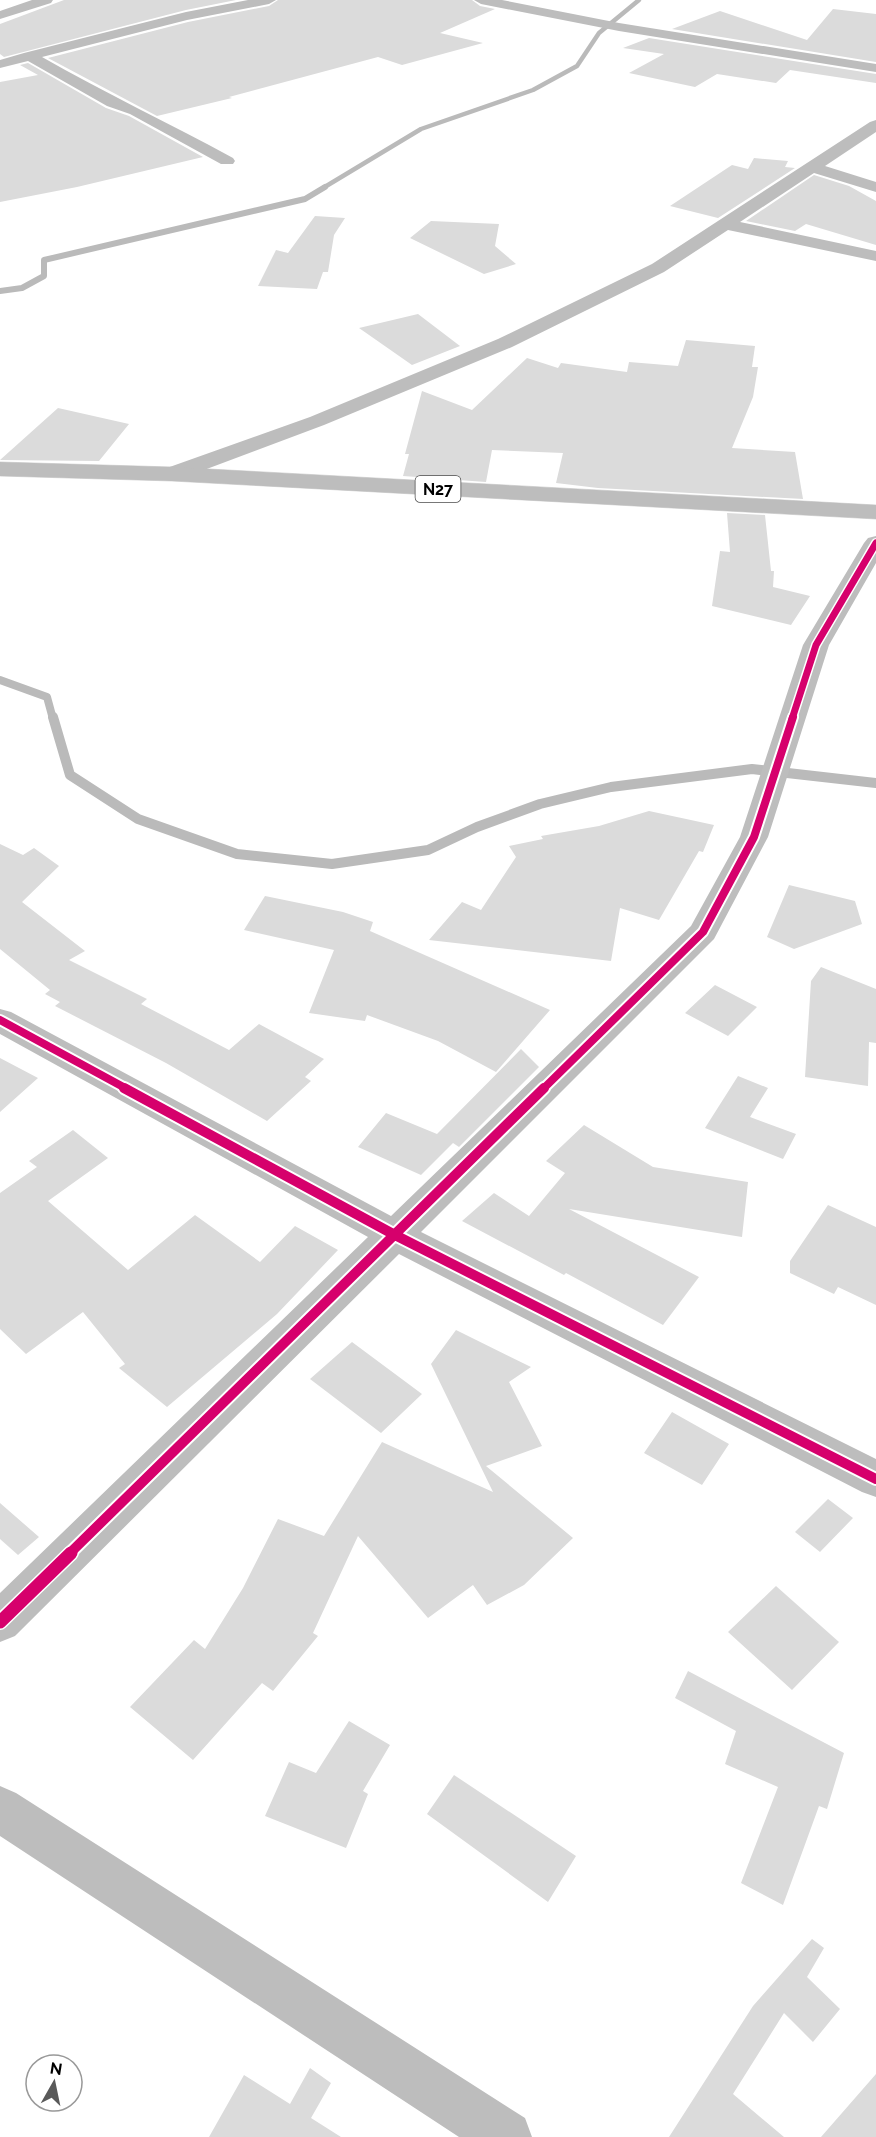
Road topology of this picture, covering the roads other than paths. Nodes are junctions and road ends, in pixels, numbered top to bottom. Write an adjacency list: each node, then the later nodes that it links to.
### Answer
1 (46, 0): 4 (street)
2 (269, 0): 5 (street)
3 (481, 0): 7 (street)
4 (0, 15)
5 (29, 56): 6 (street); 11 (street)
6 (0, 64)
7 (876, 68)
8 (876, 125): 10 (street)
9 (876, 143): 10 (street)
10 (846, 146): 12 (street)
11 (227, 160)
12 (813, 167): 13 (street); 14 (street)
13 (876, 187)
14 (725, 225): 15 (street); 17 (street)
15 (876, 256)
16 (0, 469): 17 (street, N27)
17 (172, 474): 18 (street, N27)
18 (876, 512)
19 (876, 543): 21 (street)
20 (0, 1020): 21 (street)
21 (393, 1234): 22 (street); 23 (street)
22 (876, 1479)
23 (0, 1622)
24 (0, 1809): 25 (street)
25 (506, 2137)

